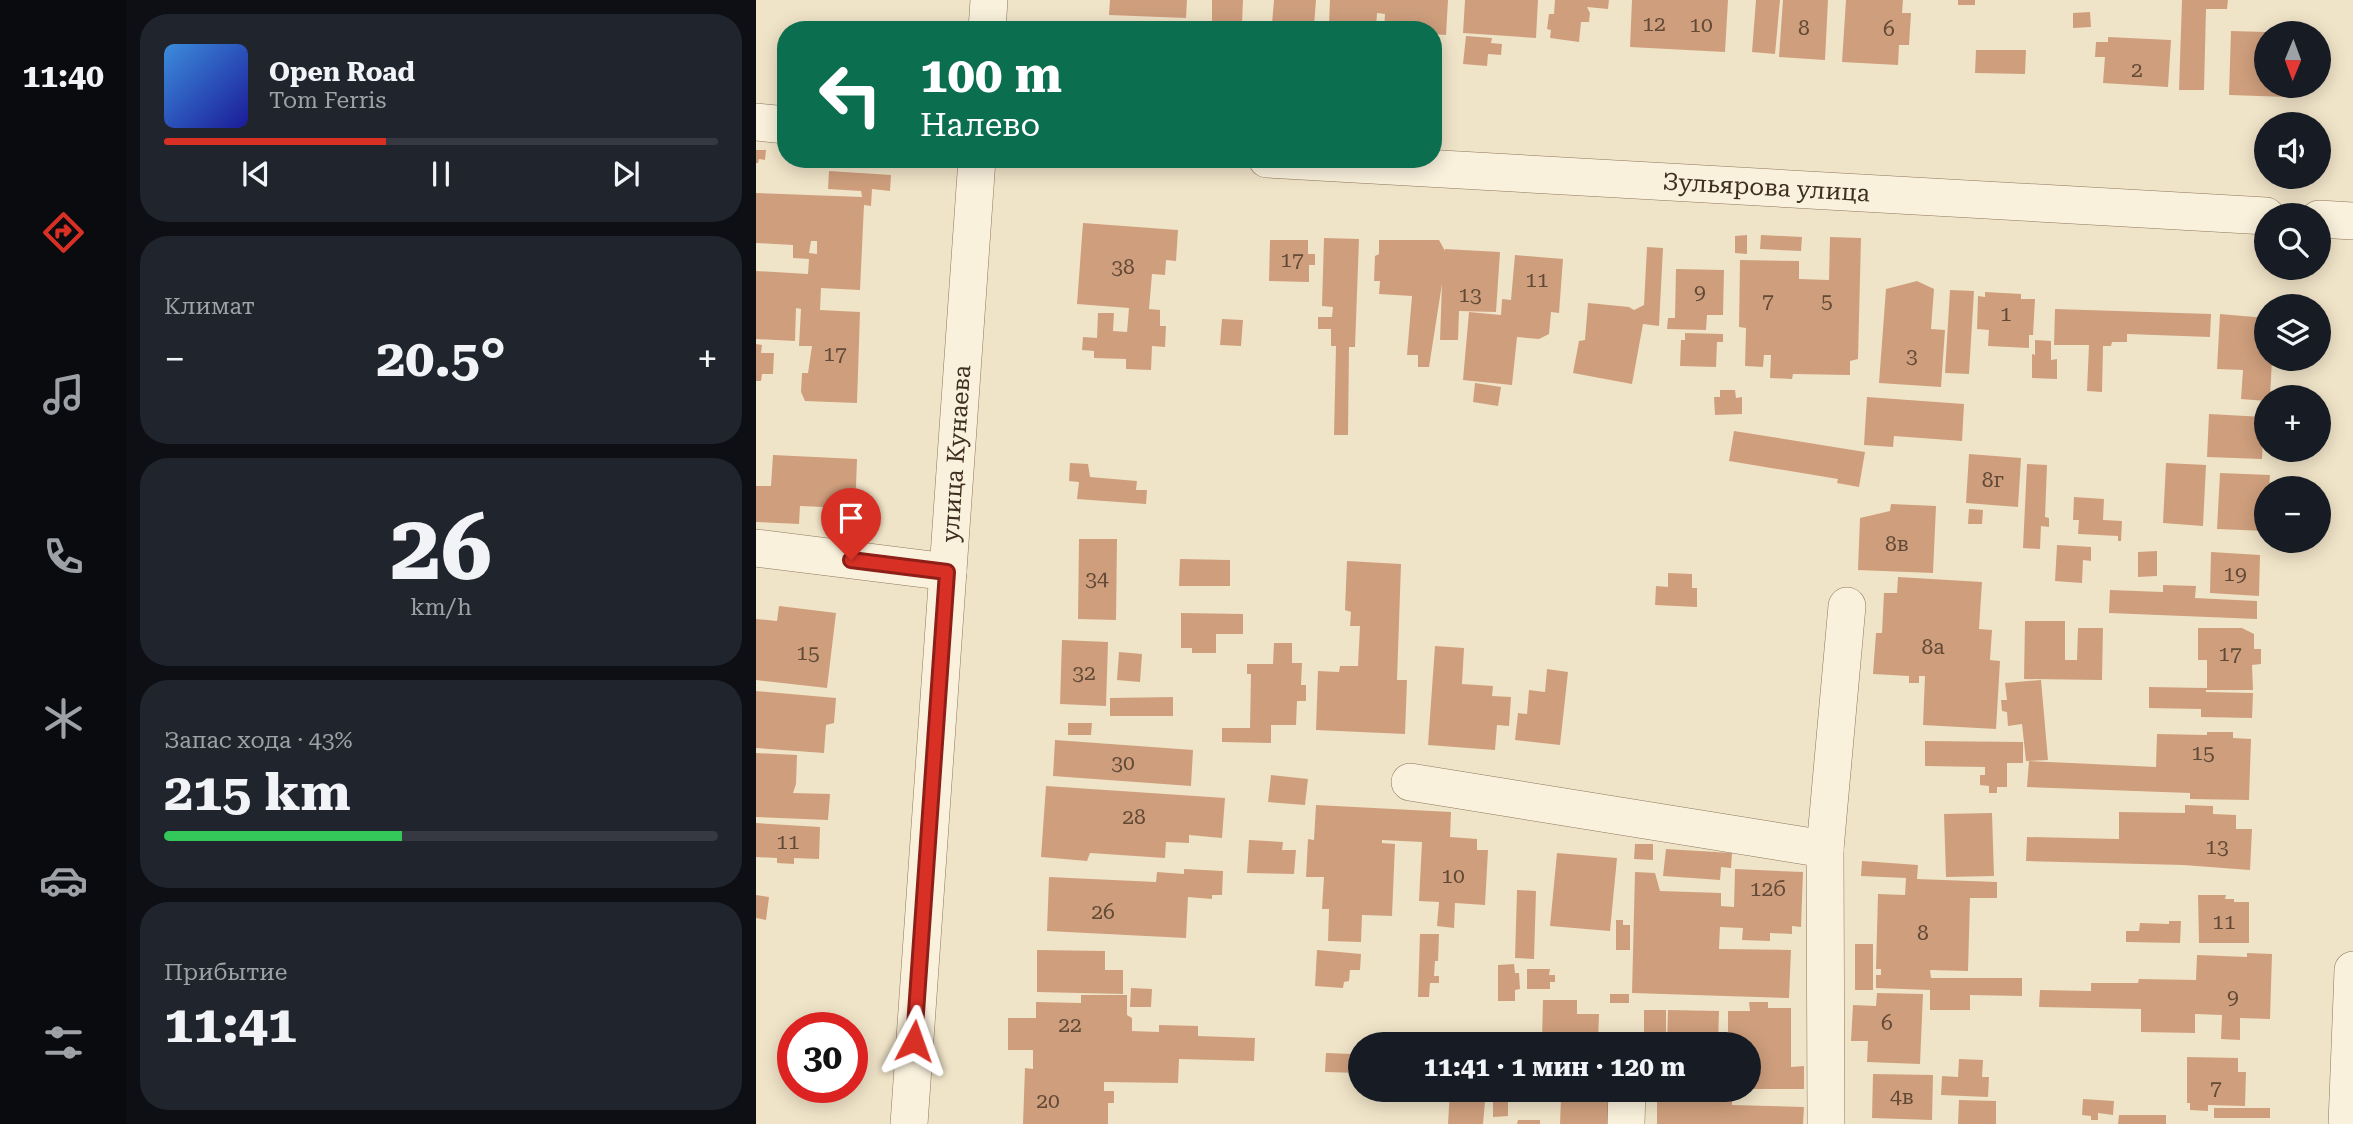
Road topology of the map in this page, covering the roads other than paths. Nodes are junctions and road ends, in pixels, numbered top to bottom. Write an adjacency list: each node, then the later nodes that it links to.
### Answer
1 (989, 0): 2 (street)
2 (988, 21)
3 (756, 122): 4 (street)
4 (777, 124)
5 (976, 168): 11 (street, улица Кунаева)
6 (1425, 168): 7 (street, Зульярова улица)
7 (2254, 215)
8 (2331, 220): 9 (street)
9 (2353, 221)
10 (756, 548): 11 (street)
11 (947, 572): 18 (street, улица Кунаева)
12 (1847, 606): 14 (street)
13 (1410, 782): 14 (street)
14 (1825, 849): 20 (street)
15 (2353, 970): 16 (street)
16 (2352, 1051): 21 (street)
17 (1627, 1102): 19 (street)
18 (909, 1124)
19 (1626, 1124)
20 (1826, 1124)
21 (2347, 1124)

